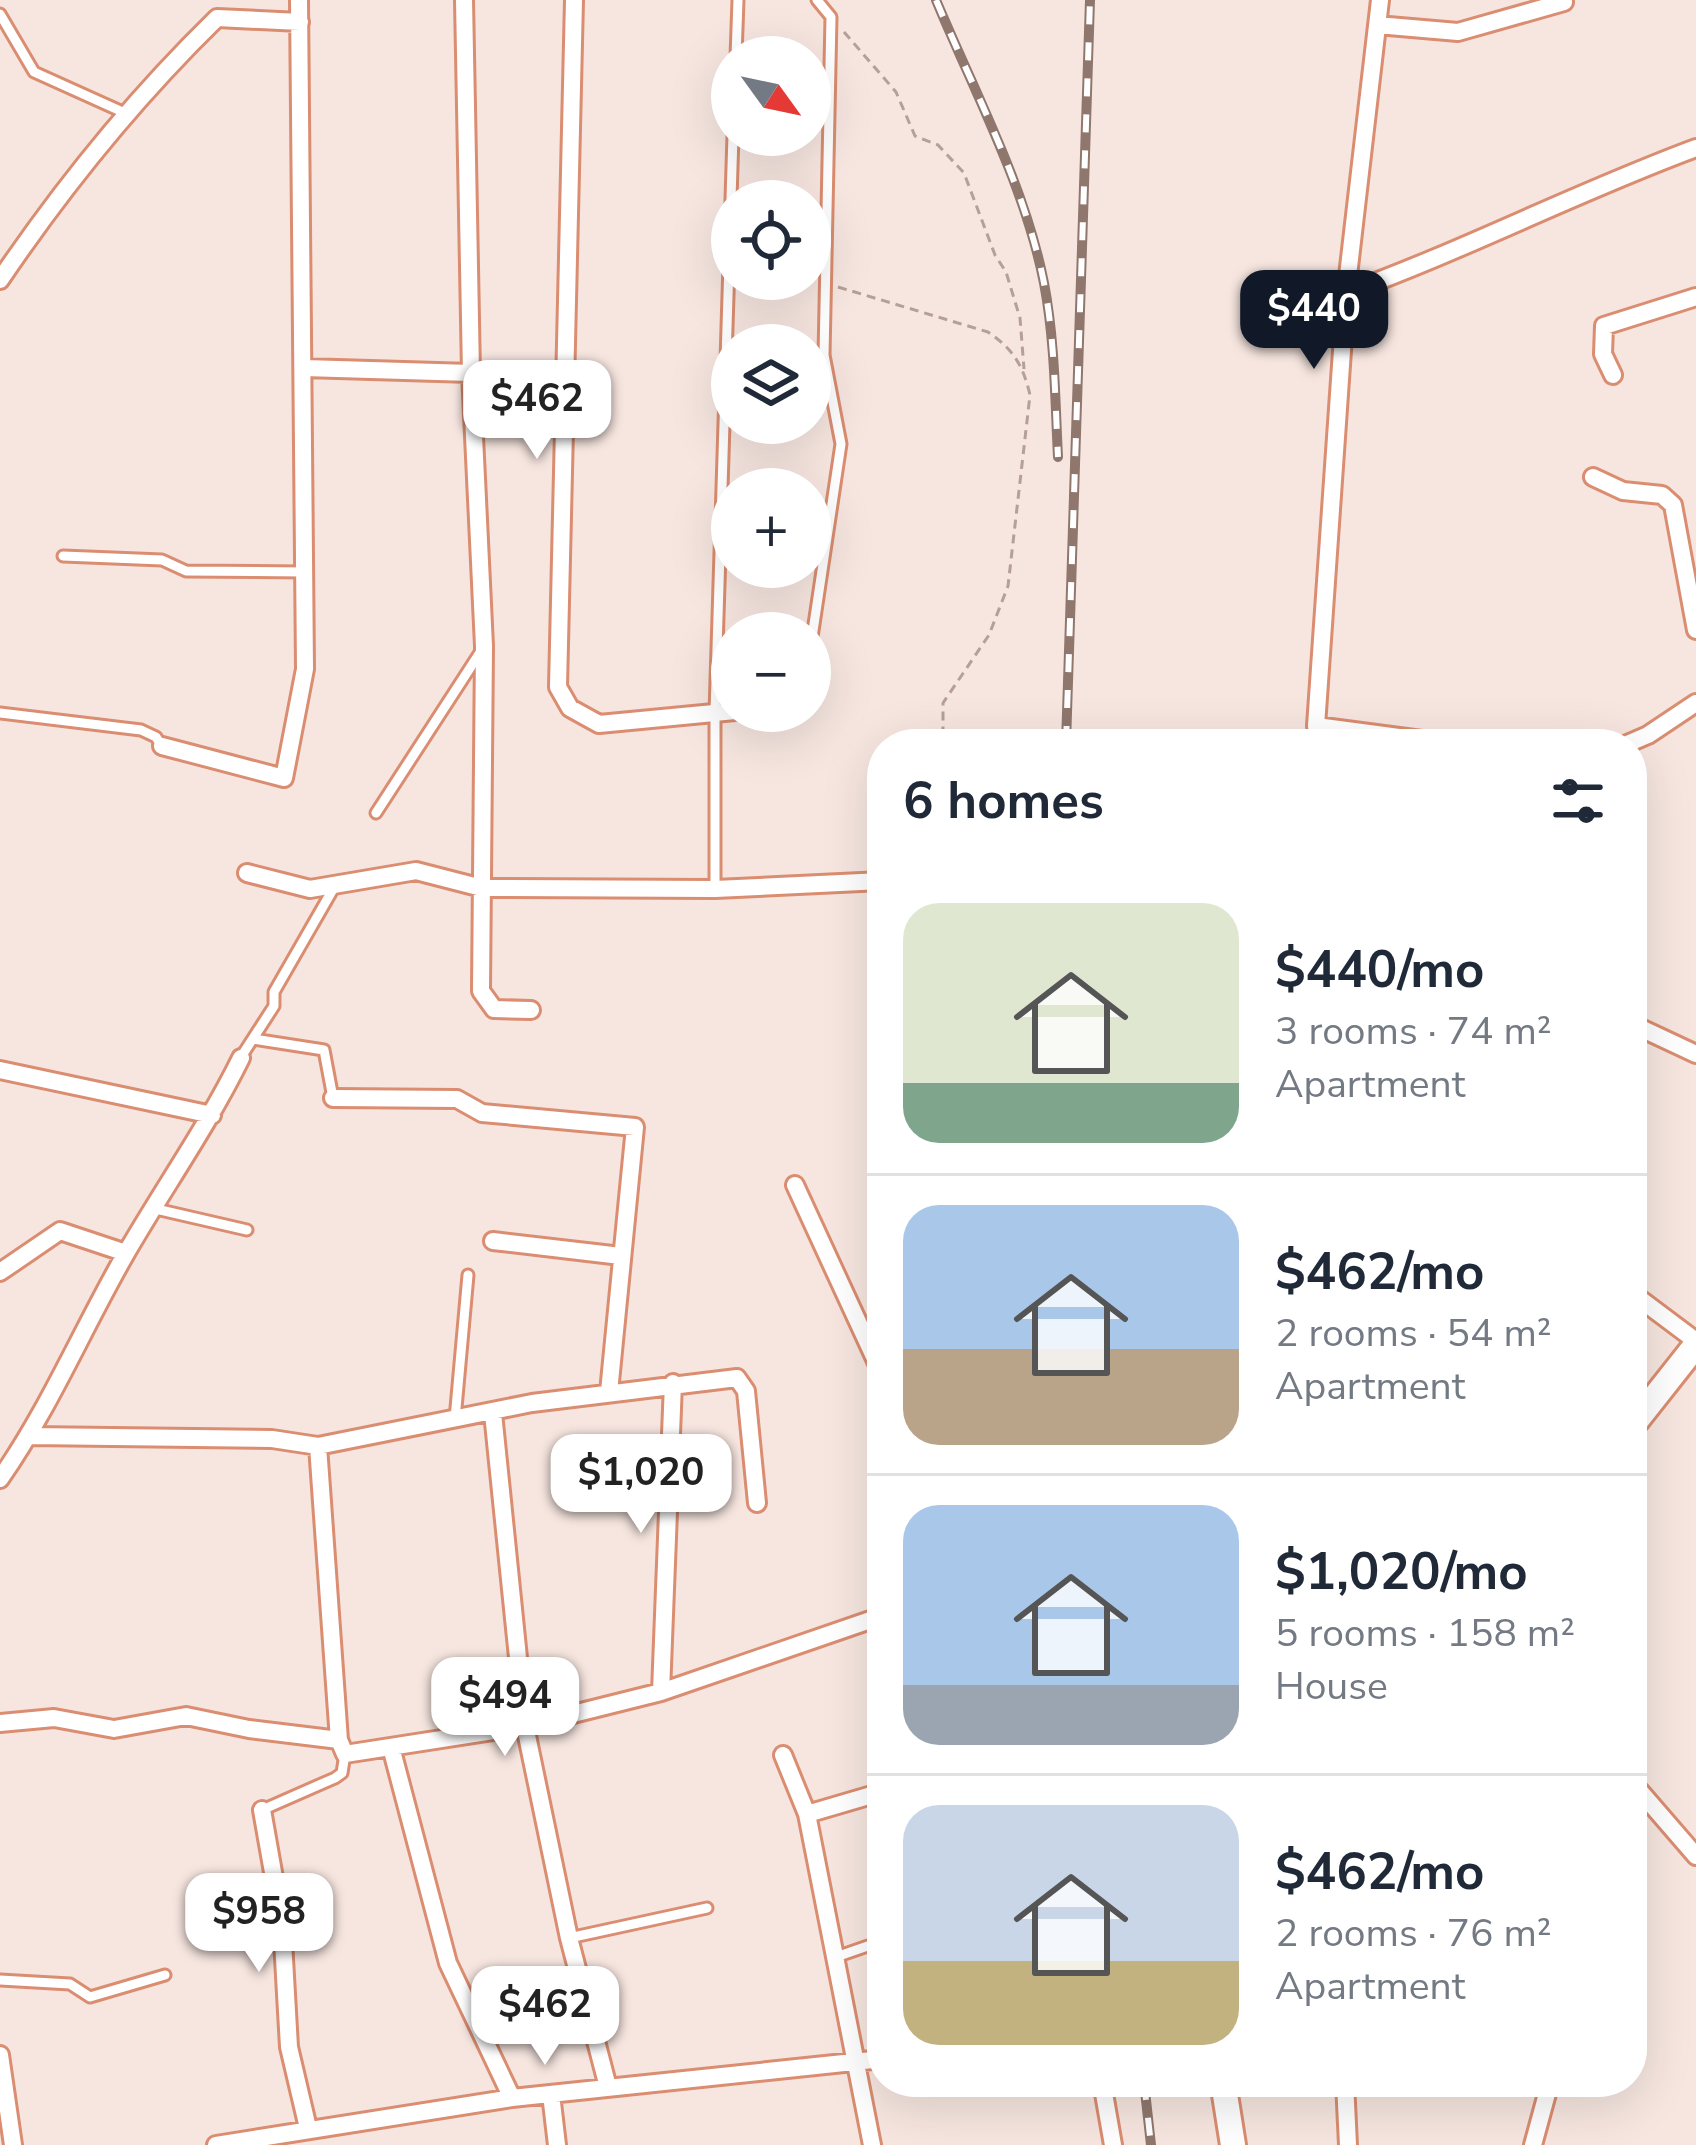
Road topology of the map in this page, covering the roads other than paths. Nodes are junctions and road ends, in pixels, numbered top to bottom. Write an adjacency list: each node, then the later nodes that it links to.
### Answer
1 (299, 0): 9 (street)
2 (464, 0): 20 (street)
3 (574, 0): 19 (street)
4 (738, 0): 11 (lane)
5 (817, 0): 27 (lane)
6 (1380, 0): 10 (street)
7 (1564, 2): 10 (street)
8 (0, 14): 12 (lane)
9 (300, 22): 12 (street); 18 (street)
10 (1377, 25): 16 (street)
11 (737, 36)
12 (125, 112): 15 (street)
13 (1696, 148): 16 (street)
14 (733, 156): 26 (lane)
15 (0, 280)
16 (1346, 293): 33 (street)
17 (1696, 297): 21 (street)
18 (304, 368): 20 (street); 24 (street)
19 (566, 370): 20 (street); 32 (street)
20 (471, 374): 29 (street)
21 (1613, 375)
22 (1593, 477): 25 (street)
23 (63, 556): 24 (lane)
24 (305, 572): 36 (street)
25 (1690, 572): 28 (street)
26 (718, 612)
27 (816, 612)
28 (1696, 630)
29 (484, 646): 37 (lane); 41 (street)
30 (1696, 703): 35 (street)
31 (0, 713): 36 (lane)
32 (711, 713)
33 (1318, 729)
34 (715, 732): 42 (lane)
35 (1647, 733)
36 (162, 746)
37 (376, 813)
38 (247, 873): 40 (street)
39 (867, 882): 42 (street)
40 (336, 884): 41 (street); 45 (lane)
41 (482, 888): 42 (street); 43 (street)
42 (715, 890)
43 (531, 1010)
44 (1647, 1031): 46 (street)
45 (253, 1039): 47 (lane); 49 (lane)
46 (1696, 1054)
47 (241, 1058): 50 (street)
48 (0, 1070): 50 (street)
49 (334, 1098): 56 (street)
50 (212, 1115): 52 (street)
51 (795, 1185): 60 (street)
52 (156, 1209): 53 (lane); 55 (street)
53 (247, 1230)
54 (493, 1241): 56 (street)
55 (126, 1253): 57 (street); 67 (street)
56 (621, 1256): 63 (street)
57 (0, 1272)
58 (468, 1275): 66 (lane)
59 (1647, 1305): 61 (street)
60 (867, 1341)
61 (1696, 1343): 64 (main road)
62 (673, 1383): 63 (street); 70 (street); 72 (street)
63 (609, 1392): 65 (street)
64 (1647, 1407)
65 (493, 1413): 66 (street); 74 (street)
66 (455, 1420): 68 (street)
67 (30, 1436): 68 (street); 69 (street)
68 (318, 1445): 75 (street)
69 (0, 1479)
70 (758, 1503)
71 (867, 1621): 72 (street)
72 (661, 1692): 74 (street)
73 (0, 1724): 75 (street)
74 (525, 1726): 76 (street); 84 (street)
75 (342, 1747): 76 (street); 80 (lane)
76 (391, 1747): 98 (street)
77 (783, 1755): 81 (street)
78 (867, 1796): 81 (street)
79 (1647, 1799): 82 (street)
80 (262, 1810): 99 (street)
81 (807, 1814): 86 (street)
82 (1696, 1856)
83 (707, 1908): 84 (lane)
84 (568, 1938): 92 (street)
85 (867, 1946): 86 (lane)
86 (834, 1957): 91 (street)
87 (165, 1975): 88 (lane)
88 (0, 1980)
89 (0, 2055): 100 (street)
90 (867, 2060): 91 (street)
91 (853, 2061): 92 (street); 103 (street)
92 (608, 2087): 93 (street)
93 (551, 2094): 98 (street); 102 (street)
94 (1105, 2097): 104 (street)
95 (1226, 2097): 105 (main road)
96 (1346, 2097): 106 (street)
97 (1545, 2097): 107 (street)
98 (512, 2098): 99 (street)
99 (308, 2128): 101 (street)
100 (14, 2145)
101 (216, 2145)
102 (557, 2145)
103 (872, 2145)
104 (1113, 2145)
105 (1234, 2145)
106 (1348, 2145)
107 (1533, 2145)

